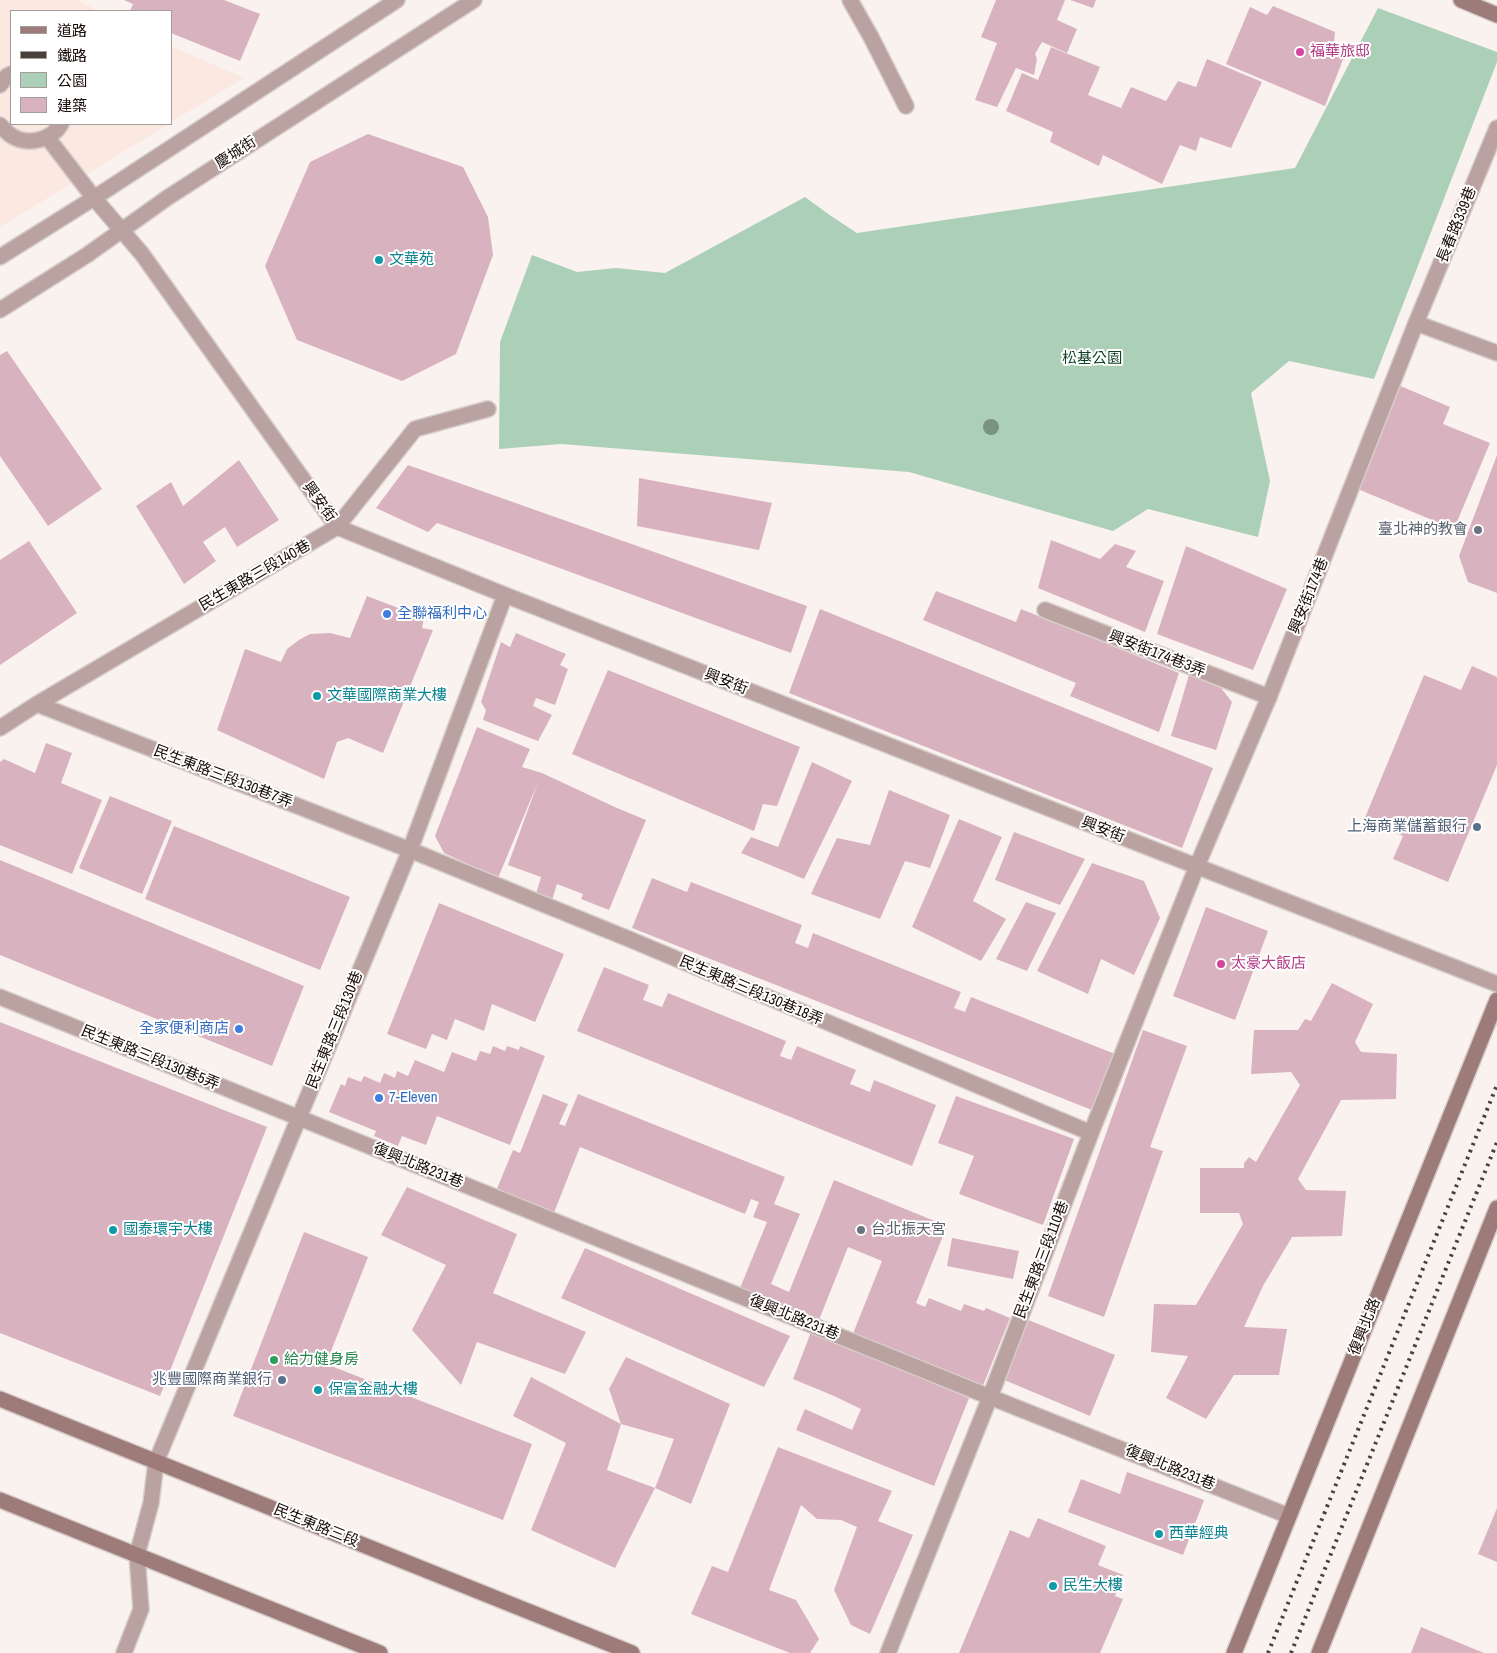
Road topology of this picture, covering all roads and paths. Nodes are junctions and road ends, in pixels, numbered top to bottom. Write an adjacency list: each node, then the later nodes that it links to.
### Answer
1 (398, 0): 13 (street)
2 (474, 0): 14 (street, 慶城街)
3 (850, 0): 8 (street)
4 (1462, 0): 5 (main road)
5 (1497, 15)
6 (10, 74): 7 (street)
7 (0, 85)
8 (906, 106)
9 (0, 125): 12 (street)
10 (60, 125): 12 (street)
11 (1497, 128): 17 (street, 長春路339巷)
12 (47, 137): 13 (street, 興安街)
13 (94, 198): 14 (street, 興安街); 15 (street)
14 (122, 230): 16 (street, 慶城街); 20 (street, 興安街)
15 (0, 257)
16 (0, 310)
17 (1416, 323): 18 (street); 23 (street, 興安街174巷)
18 (1497, 353)
19 (488, 409): 20 (street, 民生東路三段140巷)
20 (338, 527): 21 (street, 興安街); 24 (street, 民生東路三段140巷)
21 (505, 595): 26 (street, 民生東路三段130巷); 27 (street, 興安街)
22 (1045, 610): 23 (street, 興安街174巷3弄)
23 (1269, 697): 27 (street, 興安街174巷)
24 (37, 704): 25 (street, 民生東路三段140巷); 26 (street, 民生東路三段130巷7弄)
25 (0, 728)
26 (410, 850): 31 (street, 民生東路三段130巷); 32 (street, 民生東路三段130巷18弄)
27 (1197, 866): 28 (street, 興安街); 32 (street, 民生東路三段110巷)
28 (1497, 984)
29 (0, 997): 31 (street, 民生東路三段130巷5弄)
30 (1497, 1000): 38 (main road, 復興北路)
31 (299, 1118): 34 (street, 復興北路231巷); 36 (street, 民生東路三段130巷)
32 (1091, 1133): 34 (street, 民生東路三段110巷)
33 (1497, 1208): 45 (main road)
34 (990, 1397): 38 (street, 復興北路231巷); 43 (street, 民生東路三段110巷)
35 (0, 1399): 36 (main road, 民生東路三段)
36 (156, 1462): 39 (street, 民生東路三段130巷); 42 (main road, 民生東路三段)
37 (0, 1500): 39 (main road)
38 (1289, 1516): 44 (main road, 復興北路)
39 (137, 1555): 40 (street, 民生東路三段130巷); 41 (main road)
40 (124, 1653)
41 (380, 1653)
42 (632, 1653)
43 (888, 1653)
44 (1234, 1653)
45 (1319, 1653)

